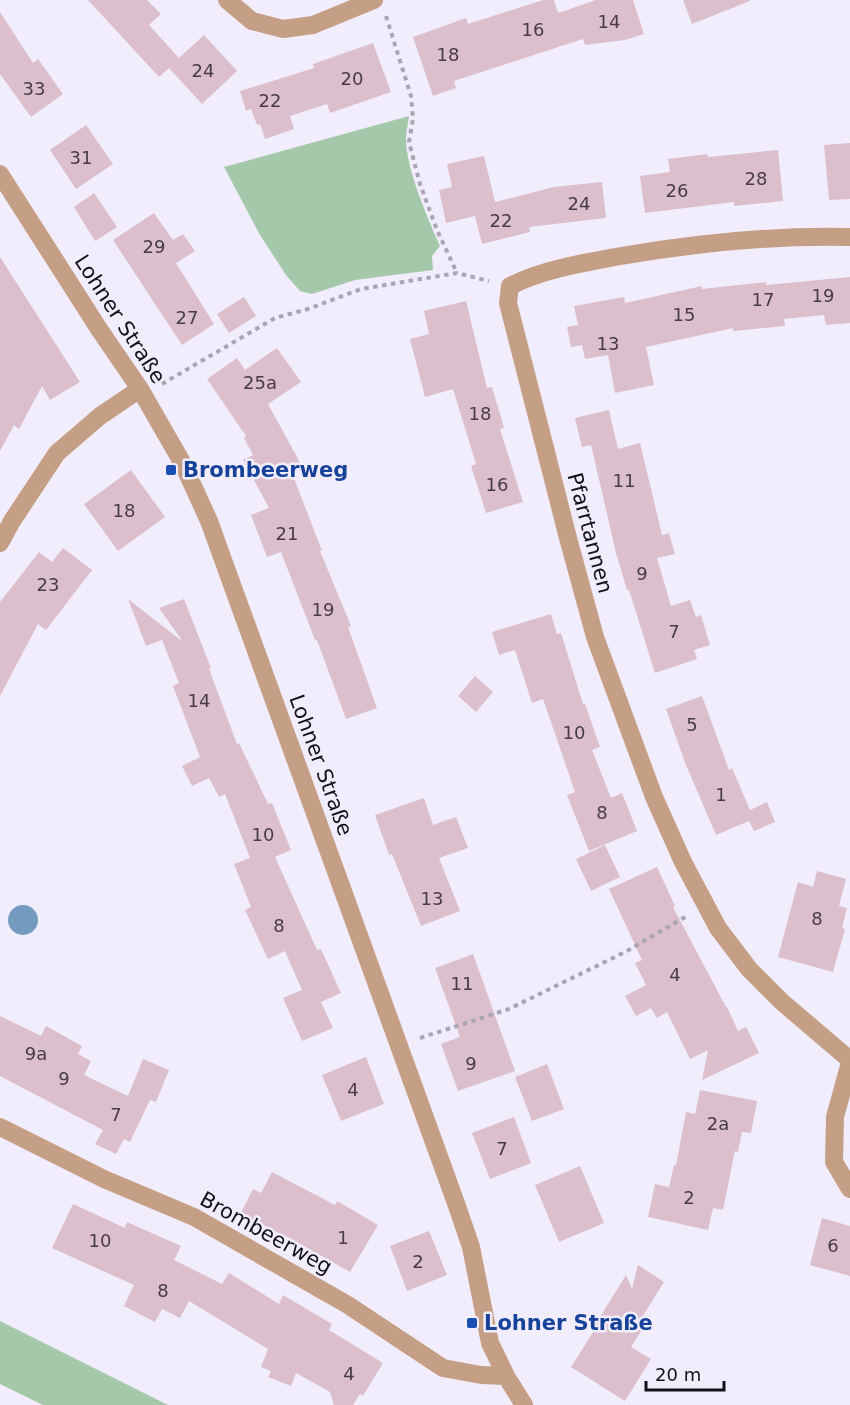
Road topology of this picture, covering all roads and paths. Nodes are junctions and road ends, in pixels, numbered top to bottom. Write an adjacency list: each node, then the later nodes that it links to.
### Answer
1 (227, 0): 2 (street)
2 (379, 5): 5 (path)
3 (0, 174): 7 (street, Lohner Straße)
4 (850, 237): 6 (street)
5 (457, 273): 6 (path); 7 (path)
6 (510, 286): 9 (street, Pfarrtannen)
7 (142, 391): 8 (street); 10 (street, Lohner Straße)
8 (0, 543)
9 (706, 905): 10 (path); 11 (street, Pfarrtannen)
10 (399, 1045): 14 (street, Lohner Straße)
11 (850, 1061): 13 (street)
12 (0, 1127): 14 (street, Brombeerweg)
13 (850, 1189)
14 (506, 1376): 15 (street, Lohner Straße)
15 (524, 1405)

